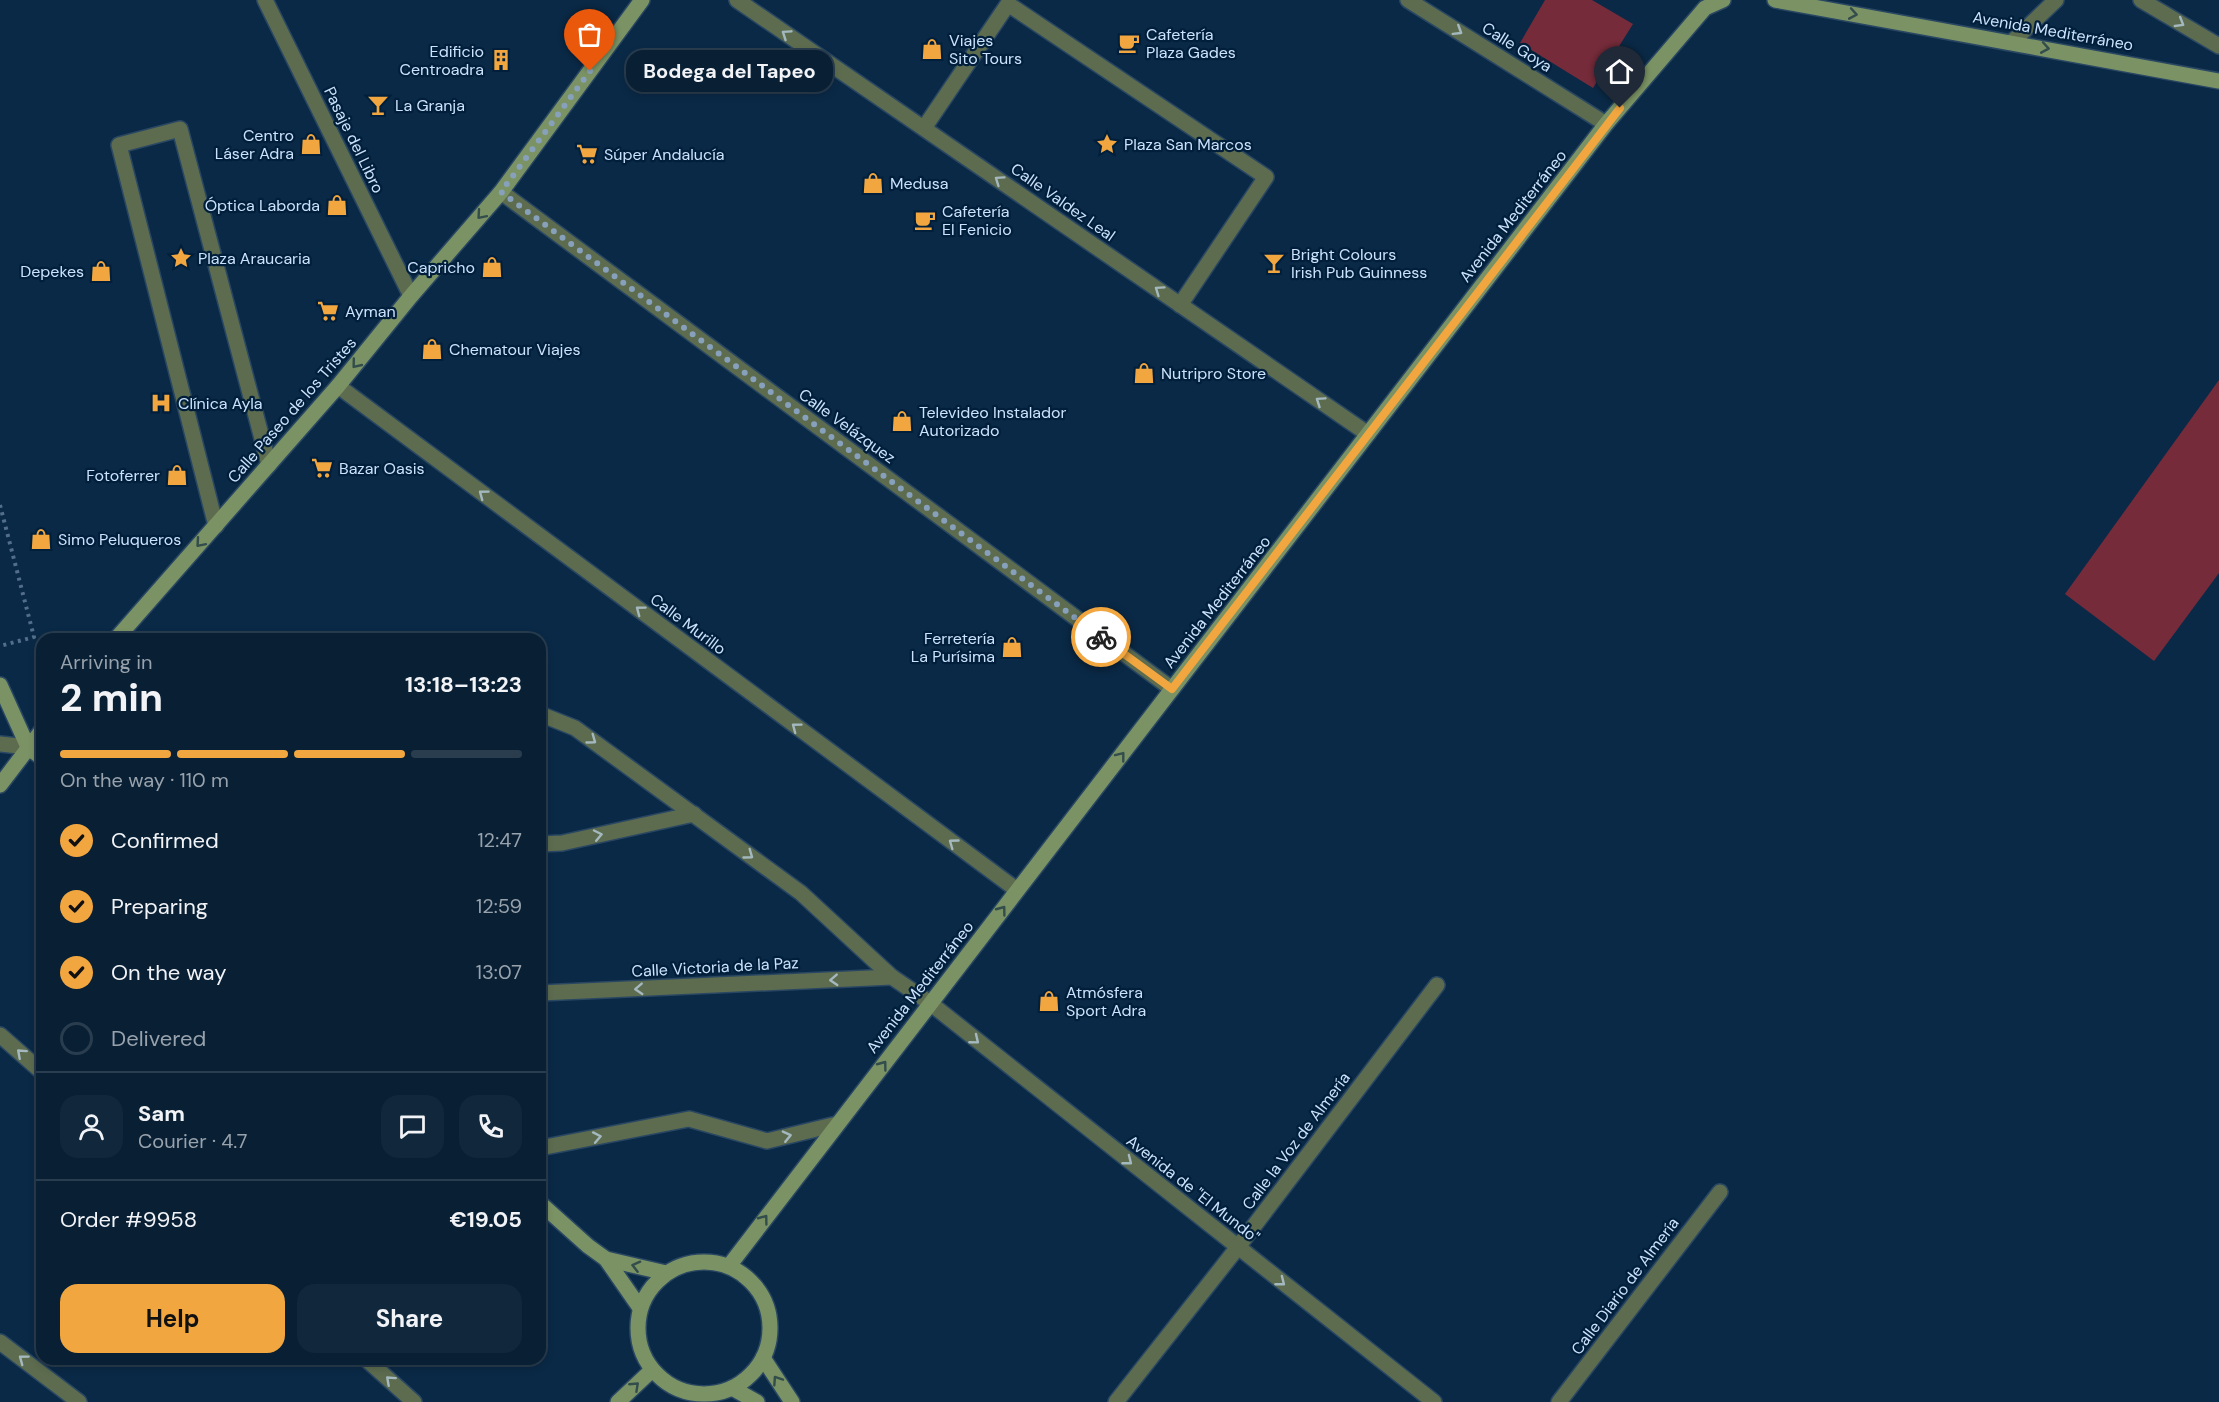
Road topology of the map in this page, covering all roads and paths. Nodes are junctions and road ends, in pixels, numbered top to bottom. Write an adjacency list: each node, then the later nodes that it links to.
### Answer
1 (265, 0): 15 (street, Pasaje del Libro)
2 (642, 0): 14 (street, Calle Paseo de los Tristes)
3 (737, 0): 13 (street, Calle Valdez Leal, one-way to 3)
4 (1408, 0): 12 (street, Calle Goya, one-way to 12)
5 (1723, 0): 12 (street, Avenida Mediterráneo)
6 (1775, 0): 9 (street, Avenida Mediterráneo, one-way to 9)
7 (2056, 0): 9 (street)
8 (2141, 0): 10 (street, one-way to 10)
9 (2012, 42): 11 (street, Avenida Mediterráneo, one-way to 11)
10 (2219, 46)
11 (2219, 81)
12 (1606, 124): 18 (street, Avenida Mediterráneo)
13 (924, 128): 16 (street, Calle Valdez Leal, one-way to 13); 16 (street)
14 (501, 192): 15 (street, Calle Paseo de los Tristes, one-way to 15); 25 (street, Calle Velázquez)
15 (411, 296): 17 (street, Calle Paseo de los Tristes, one-way to 17)
16 (1180, 304): 18 (street, Calle Valdez Leal, one-way to 16)
17 (338, 386): 19 (street, Calle Paseo de los Tristes); 34 (street, Calle Murillo, one-way to 17)
18 (1368, 434): 25 (street, Avenida Mediterráneo)
19 (268, 465): 21 (street, Calle Paseo de los Tristes); 21 (street)
20 (0, 506): 23 (path)
21 (216, 526): 22 (street, Calle Paseo de los Tristes, one-way to 22)
22 (121, 633)
23 (0, 646)
24 (0, 685): 29 (street)
25 (1172, 689): 34 (street, Avenida Mediterráneo, one-way to 25)
26 (546, 716): 32 (street, one-way to 32)
27 (36, 737): 29 (street)
28 (0, 744): 29 (street)
29 (28, 747): 30 (street); 31 (street)
30 (36, 753)
31 (0, 785)
32 (694, 814): 33 (street, one-way to 32); 35 (street, one-way to 35)
33 (546, 844)
34 (1017, 890): 38 (street, Avenida Mediterráneo, one-way to 34)
35 (892, 977): 37 (street, Calle Victoria de la Paz, one-way to 37); 38 (street)
36 (1437, 985): 45 (street, Calle la Voz de Almería)
37 (546, 993)
38 (930, 1004): 41 (street, Avenida Mediterráneo, one-way to 38); 45 (street, Avenida de "El Mundo", one-way to 45)
39 (0, 1035): 40 (street, one-way to 39)
40 (36, 1067)
41 (837, 1125): 42 (street, one-way to 41); 47 (street, Avenida Mediterráneo, one-way to 41)
42 (546, 1147)
43 (1720, 1192): 62 (street, Calle Diario de Almería)
44 (546, 1208): 46 (street)
45 (1238, 1247): 60 (street, Calle la Voz de Almería); 61 (street, Avenida de "El Mundo", one-way to 61)
46 (606, 1259): 48 (street, one-way to 46); 49 (street)
47 (729, 1266): 48 (street); 51 (street)
48 (666, 1274): 49 (street)
49 (640, 1308): 53 (street)
50 (0, 1342): 55 (street, one-way to 50)
51 (763, 1358): 54 (street); 59 (street, one-way to 51)
52 (373, 1365): 56 (street, one-way to 52)
53 (652, 1370): 54 (street); 57 (street, one-way to 53)
54 (732, 1388): 58 (street)
55 (79, 1402)
56 (414, 1402)
57 (618, 1402)
58 (757, 1402)
59 (792, 1402)
60 (1116, 1402)
61 (1434, 1402)
62 (1559, 1402)

